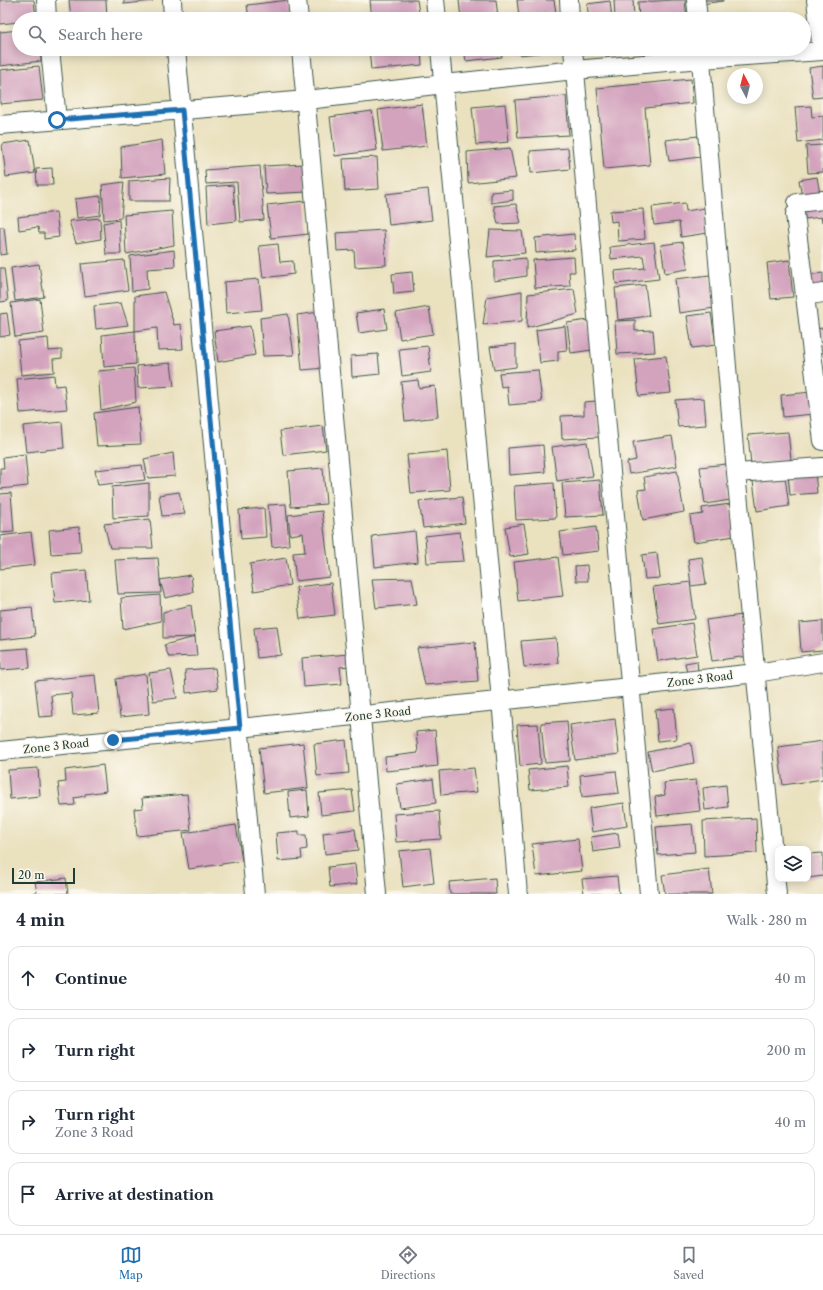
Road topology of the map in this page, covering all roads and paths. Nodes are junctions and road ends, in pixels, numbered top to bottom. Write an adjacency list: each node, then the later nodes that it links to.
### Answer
1 (46, 0): 8 (street)
2 (172, 0): 9 (street)
3 (297, 0): 10 (street)
4 (435, 0): 11 (street)
5 (569, 0): 12 (street)
6 (696, 0): 13 (street)
7 (816, 0): 15 (street)
8 (47, 12)
9 (173, 12)
10 (298, 12)
11 (436, 12)
12 (570, 12)
13 (697, 12)
14 (811, 51): 15 (street)
15 (823, 51)
16 (51, 56): 27 (street)
17 (177, 56): 26 (street)
18 (303, 56): 25 (street)
19 (441, 56): 24 (street)
20 (574, 56): 23 (street)
21 (685, 56): 23 (street)
22 (701, 56): 34 (street)
23 (575, 70): 24 (street); 37 (street)
24 (444, 84): 25 (street); 38 (street)
25 (306, 100): 26 (street); 39 (street)
26 (182, 110): 27 (street); 40 (street)
27 (57, 120): 28 (street)
28 (0, 125)
29 (823, 200): 31 (street)
30 (823, 293): 31 (street)
31 (805, 296): 32 (street)
32 (823, 441)
33 (823, 467): 34 (street)
34 (736, 473): 36 (street)
35 (823, 662): 36 (street, Zone 3 Road)
36 (756, 673): 37 (street, Zone 3 Road); 46 (street)
37 (630, 687): 38 (street, Zone 3 Road); 45 (street)
38 (501, 700): 39 (street, Zone 3 Road); 44 (street)
39 (360, 716): 40 (street, Zone 3 Road); 43 (street)
40 (240, 728): 41 (street, Zone 3 Road); 42 (street)
41 (0, 751)
42 (255, 894)
43 (377, 894)
44 (518, 894)
45 (649, 894)
46 (778, 894)

